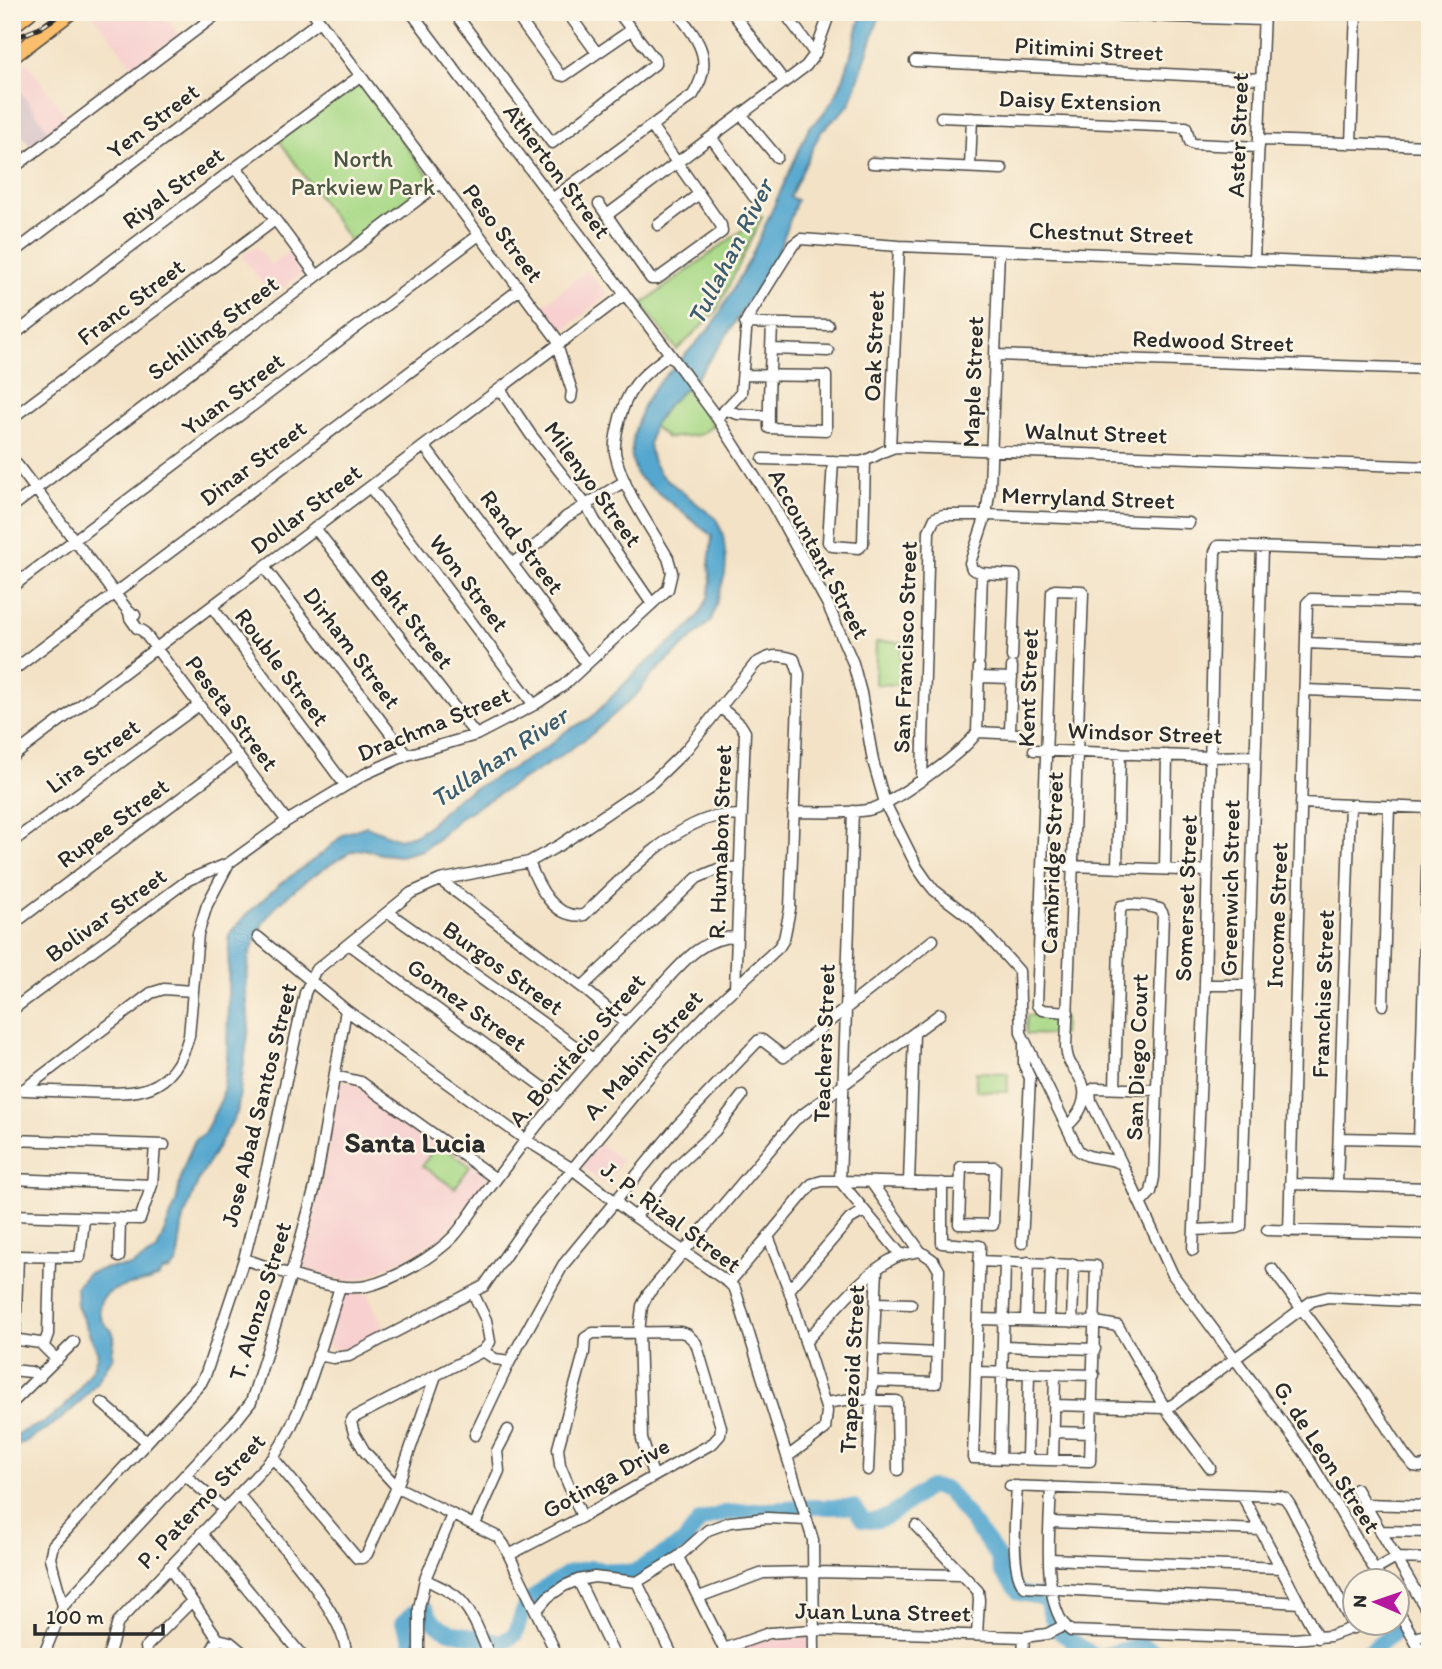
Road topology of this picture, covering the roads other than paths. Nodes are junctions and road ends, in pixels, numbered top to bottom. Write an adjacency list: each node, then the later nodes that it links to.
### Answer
1 (30, 12): 17 (main road)
2 (71, 12): 21 (main road)
3 (220, 12): 39 (street)
4 (411, 12): 44 (street, Atherton Street)
5 (454, 12): 18 (street)
6 (514, 12): 19 (street)
7 (567, 12): 19 (street)
8 (618, 12): 18 (street)
9 (677, 12): 29 (street)
10 (733, 12): 25 (street)
11 (784, 12): 20 (street)
12 (831, 12): 20 (street)
13 (1032, 12): 15 (street)
14 (1356, 12): 32 (street)
15 (1263, 16): 24 (street, Aster Street)
16 (316, 17): 23 (street, Peso Street); 52 (street, Yen Street)
17 (12, 26)
18 (631, 30): 19 (street)
19 (597, 53)
20 (815, 54): 25 (street)
21 (12, 57)
22 (915, 61): 24 (street, Pitimini Street)
23 (360, 76): 37 (street, Riyal Street); 41 (street, Peso Street)
24 (1261, 79): 31 (street, Aster Street)
25 (784, 81): 26 (street)
26 (741, 114): 30 (street); 34 (street)
27 (941, 117): 28 (street, Daisy Extension)
28 (972, 118): 31 (street, Daisy Extension); 38 (street, Daisy Extension)
29 (652, 127): 35 (street); 44 (street)
30 (711, 137): 35 (street); 43 (street)
31 (1259, 143): 32 (street); 53 (street, Aster Street)
32 (1351, 143): 33 (street)
33 (1430, 146)
34 (776, 157)
35 (677, 163): 42 (street); 46 (street)
36 (872, 163): 38 (street)
37 (236, 167): 47 (street); 61 (street, Riyal Street)
38 (970, 167): 40 (street)
39 (12, 169)
40 (1002, 169)
41 (440, 183): 49 (street, Peso Street); 55 (street, Schilling Street)
42 (699, 194): 46 (street); 48 (street)
43 (754, 197)
44 (552, 199): 57 (street, Atherton Street)
45 (599, 204): 46 (street)
46 (607, 215)
47 (275, 220): 55 (street); 74 (street, Franc Street)
48 (658, 225)
49 (479, 235): 56 (street, Peso Street); 93 (street, Yuan Street)
50 (899, 246): 51 (street, Chestnut Street); 58 (street, Chestnut Street); 77 (street, Oak Street)
51 (999, 250): 53 (street, Chestnut Street); 66 (street, Maple Street)
52 (12, 254)
53 (1254, 260): 54 (street, Chestnut Street)
54 (1430, 267)
55 (317, 276): 86 (street, Schilling Street)
56 (520, 289): 62 (street, Peso Street); 101 (street, Dinar Street)
57 (624, 295): 62 (street, Dollar Street); 65 (street, Atherton Street)
58 (745, 323): 59 (street); 68 (street)
59 (772, 324): 60 (street); 63 (street)
60 (828, 325)
61 (12, 337)
62 (559, 344): 70 (street, Dollar Street); 71 (street, Peso Street)
63 (772, 349): 64 (street); 69 (street)
64 (828, 351)
65 (671, 355): 75 (street, Accountant Street); 84 (street, Drachma Street)
66 (995, 355): 67 (street, Redwood Street); 78 (street, Maple Street)
67 (1430, 369)
68 (743, 375): 69 (street); 72 (street)
69 (771, 375): 73 (street); 73 (street)
70 (500, 389): 76 (street, Dollar Street); 87 (street, Milenyo Street)
71 (571, 398)
72 (726, 410): 73 (street); 75 (street)
73 (769, 416)
74 (12, 418)
75 (717, 418): 132 (street, Accountant Street)
76 (424, 446): 85 (street, Dollar Street); 96 (street, Rand Street)
77 (890, 448): 78 (street, Walnut Street); 82 (street, Walnut Street)
78 (992, 451): 83 (street, Walnut Street); 89 (street, Maple Street)
79 (12, 458): 86 (street, Peseta Street)
80 (763, 459): 81 (street, Walnut Street)
81 (833, 461): 82 (street, Walnut Street); 82 (street)
82 (865, 461)
83 (1430, 467)
84 (625, 481): 87 (street); 103 (street, Drachma Street)
85 (370, 487): 92 (street, Dollar Street); 116 (street, Won Street)
86 (35, 490): 88 (street, Schilling Street); 93 (street, Peseta Street)
87 (587, 506): 96 (street); 103 (street, Milenyo Street)
88 (12, 507)
89 (986, 515): 90 (street, Merryland Street); 91 (street, Merryland Street); 98 (street, Maple Street)
90 (934, 518): 130 (street, San Francisco Street)
91 (1189, 523)
92 (316, 528): 97 (street, Dollar Street); 119 (street, Baht Street)
93 (74, 541): 99 (street, Yuan Street); 101 (street, Peseta Street)
94 (1262, 548): 95 (street); 127 (street, Greenwich Street); 129 (street, Somerset Street)
95 (1430, 553)
96 (512, 564): 109 (street, Rand Street)
97 (264, 567): 104 (street, Dollar Street); 125 (street, Dirham Street)
98 (982, 573): 110 (street); 111 (street)
99 (12, 587)
100 (1053, 590): 121 (street, Kent Street); 122 (street, Cambridge Street)
101 (115, 593): 106 (street, Peseta Street); 112 (street, Dinar Street)
102 (1430, 602): 105 (street, Income Street)
103 (652, 604): 109 (street, Drachma Street)
104 (212, 607): 106 (street, Dollar Street); 131 (street, Rouble Street)
105 (1306, 643): 107 (street); 113 (street, Income Street)
106 (156, 648): 115 (street, Peseta Street); 128 (street, Dollar Street)
107 (1430, 648)
108 (794, 659): 117 (street, Jose Abad Santos Street); 138 (street, A. Mabini Street)
109 (587, 664): 116 (street, Drachma Street)
110 (979, 668): 111 (street); 118 (street)
111 (1012, 668): 118 (street)
112 (12, 671)
113 (1305, 691): 114 (street); 133 (street, Income Street)
114 (1430, 695)
115 (199, 705): 124 (street, Peseta Street); 141 (street, Lira Street)
116 (534, 705): 119 (street, Drachma Street)
117 (720, 708): 139 (street, R. Humabon Street); 142 (street, Jose Abad Santos Street)
118 (977, 732): 130 (street)
119 (476, 735): 125 (street, Drachma Street)
120 (1034, 750): 121 (street, Windsor Street)
121 (1048, 750): 122 (street, Windsor Street); 144 (street, Kent Street)
122 (1077, 752): 123 (street, Windsor Street); 145 (street, Cambridge Street)
123 (1120, 753): 126 (street, Windsor Street); 147 (street)
124 (238, 755): 140 (street, Peseta Street); 152 (street, Rupee Street)
125 (407, 755): 131 (street, Drachma Street)
126 (1167, 755): 129 (street, Windsor Street); 148 (street)
127 (1254, 756): 129 (street, Windsor Street); 159 (street, Greenwich Street)
128 (12, 757)
129 (1212, 757): 149 (street, Somerset Street)
130 (922, 779): 132 (street)
131 (345, 785): 140 (street, Drachma Street)
132 (886, 803): 137 (street); 171 (street, Accountant Street)
133 (1301, 803): 134 (street); 194 (street, Income Street)
134 (1350, 805): 135 (street); 181 (street, Franchise Street)
135 (1389, 806): 136 (street); 163 (street)
136 (1429, 808): 184 (street)
137 (853, 811): 138 (street); 164 (street, Teachers Street)
138 (793, 812): 161 (street, A. Mabini Street)
139 (741, 815): 142 (street); 146 (street, R. Humabon Street)
140 (287, 821): 143 (street, Drachma Street)
141 (12, 842)
142 (529, 862): 150 (street, Jose Abad Santos Street)
143 (229, 863): 162 (street, Drachma Street); 165 (street, Bolivar Street)
144 (1043, 865): 145 (street); 167 (street, Kent Street)
145 (1073, 866): 147 (street); 167 (street, Cambridge Street)
146 (740, 867): 154 (street, R. Humabon Street); 160 (street)
147 (1117, 868): 148 (street)
148 (1165, 869): 149 (street)
149 (1208, 871): 158 (street, Somerset Street)
150 (440, 880): 151 (street, Jose Abad Santos Street); 160 (street)
151 (388, 912): 156 (street, Jose Abad Santos Street); 172 (street, Burgos Street)
152 (12, 925)
153 (258, 937): 157 (street, J. P. Rizal Street)
154 (737, 937): 161 (street, R. Humabon Street); 169 (street, A. Bonifacio Street)
155 (933, 940): 164 (street)
156 (349, 944): 157 (street, Jose Abad Santos Street); 179 (street, Gomez Street)
157 (310, 980): 166 (street, J. P. Rizal Street); 218 (street, Jose Abad Santos Street)
158 (1205, 985): 159 (street); 205 (street, Somerset Street)
159 (1250, 985): 205 (street, Greenwich Street)
160 (582, 987): 169 (street)
161 (735, 989): 186 (street, A. Mabini Street)
162 (192, 991): 176 (street); 176 (street, Drachma Street)
163 (1383, 1005)
164 (846, 1008): 174 (street, Teachers Street); 198 (street)
165 (12, 1010)
166 (346, 1010): 173 (street, T. Alonzo Street); 183 (street, J. P. Rizal Street)
167 (1068, 1012): 180 (street, Cambridge Street)
168 (940, 1014): 170 (street)
169 (625, 1023): 172 (street, A. Bonifacio Street)
170 (914, 1033): 174 (street); 191 (street)
171 (1024, 1039): 180 (street); 210 (street, Accountant Street)
172 (593, 1059): 179 (street, A. Bonifacio Street)
173 (335, 1076): 188 (street); 226 (street, T. Alonzo Street)
174 (843, 1085): 189 (street, Teachers Street); 213 (street)
175 (1115, 1088): 177 (street); 177 (street, San Diego Court); 185 (street, G. de Leon Street)
176 (18, 1089)
177 (1157, 1090): 199 (street, San Diego Court)
178 (742, 1096): 202 (street)
179 (559, 1099): 183 (street, A. Bonifacio Street)
180 (1067, 1126): 185 (street)
181 (1339, 1138): 184 (street); 196 (street, Franchise Street)
182 (12, 1140): 195 (street)
183 (526, 1140): 186 (street, J. P. Rizal Street); 188 (street, A. Bonifacio Street)
184 (1424, 1140)
185 (1122, 1164): 199 (street, G. de Leon Street)
186 (571, 1168): 198 (street, J. P. Rizal Street); 230 (street, A. Mabini Street)
187 (12, 1179): 195 (street)
188 (496, 1179): 228 (street, A. Bonifacio Street)
189 (840, 1181): 190 (street); 200 (street); 209 (street)
190 (871, 1182): 191 (street); 212 (street)
191 (909, 1182): 192 (street)
192 (942, 1183): 193 (street); 219 (street)
193 (960, 1184): 193 (street)
194 (1290, 1184): 196 (street); 207 (street, Income Street)
195 (152, 1185): 204 (street)
196 (1338, 1185): 197 (street)
197 (1430, 1188)
198 (615, 1202): 202 (street, J. P. Rizal Street); 254 (street)
199 (1141, 1203): 252 (street, G. de Leon Street)
200 (864, 1211): 214 (street); 229 (street)
201 (12, 1215): 203 (street)
202 (635, 1217): 213 (street, J. P. Rizal Street)
203 (84, 1219): 204 (street); 217 (street)
204 (120, 1219): 216 (street)
205 (1194, 1230): 211 (street, Somerset Street)
206 (1267, 1230): 207 (street)
207 (1289, 1231): 208 (street)
208 (1430, 1234)
209 (768, 1236): 227 (street); 229 (street)
210 (1022, 1243)
211 (1193, 1250)
212 (920, 1251): 214 (street); 250 (street)
213 (686, 1252): 227 (street, J. P. Rizal Street); 241 (street)
214 (901, 1255): 225 (street)
215 (15, 1256): 217 (street); 242 (street)
216 (119, 1257)
217 (50, 1258): 245 (street)
218 (244, 1259): 226 (street, A. Bonifacio Street); 275 (street, Jose Abad Santos Street)
219 (979, 1261): 220 (street); 235 (street)
220 (1005, 1262): 221 (street); 236 (street)
221 (1028, 1262): 222 (street); 237 (street)
222 (1051, 1263): 223 (street); 238 (street)
223 (1074, 1264): 239 (street); 240 (street)
224 (1272, 1269): 234 (street)
225 (877, 1270): 232 (street, Trapezoid Street); 244 (street)
226 (291, 1274): 228 (street, A. Bonifacio Street); 285 (street, T. Alonzo Street)
227 (729, 1283): 276 (street, J. P. Rizal Street)
228 (340, 1287): 251 (street, P. Paterno Street)
229 (789, 1290): 244 (street)
230 (473, 1293): 249 (street); 251 (street, A. Mabini Street)
231 (1430, 1302): 234 (street)
232 (876, 1303): 233 (street); 248 (street, Trapezoid Street)
233 (911, 1304)
234 (1302, 1308): 252 (street); 281 (street)
235 (979, 1319): 236 (street); 256 (street)
236 (1003, 1320): 237 (street); 246 (street)
237 (1026, 1320): 238 (street)
238 (1049, 1321): 239 (street)
239 (1072, 1322): 240 (street)
240 (1096, 1322): 247 (street); 270 (street)
241 (639, 1332): 286 (street); 286 (street, Gotinga Drive); 296 (street)
242 (14, 1339): 245 (street)
243 (74, 1342): 253 (street)
244 (805, 1342): 267 (street)
245 (44, 1345): 253 (street)
246 (1003, 1346): 247 (street); 257 (street)
247 (1095, 1349): 261 (street)
248 (874, 1350): 250 (street); 263 (street, Trapezoid Street)
249 (483, 1351): 254 (street); 260 (street)
250 (937, 1353): 263 (street)
251 (318, 1355): 277 (street, P. Paterno Street)
252 (1234, 1358): 270 (street); 312 (street, G. de Leon Street)
253 (57, 1360): 262 (street)
254 (510, 1361): 274 (street)
255 (12, 1370): 262 (street)
256 (976, 1372): 257 (street); 278 (street)
257 (1002, 1373): 258 (street); 278 (street)
258 (1029, 1373): 259 (street); 279 (street)
259 (1055, 1374): 261 (street); 268 (street)
260 (436, 1375): 287 (street); 287 (street)
261 (1094, 1375): 269 (street)
262 (40, 1377): 265 (street)
263 (872, 1381): 264 (street, Trapezoid Street)
264 (871, 1400): 267 (street); 283 (street, Trapezoid Street); 284 (street)
265 (12, 1403)
266 (102, 1403): 275 (street)
267 (825, 1403): 276 (street)
268 (1054, 1405): 269 (street); 272 (street)
269 (1092, 1406): 270 (street); 273 (street)
270 (1165, 1408): 282 (street)
271 (508, 1430): 299 (street)
272 (1054, 1432): 273 (street); 280 (street)
273 (1091, 1433): 280 (street)
274 (475, 1435)
275 (147, 1443): 324 (street, Jose Abad Santos Street)
276 (788, 1457): 297 (street, J. P. Rizal Street)
277 (273, 1458): 287 (street); 290 (street, P. Paterno Street)
278 (1000, 1458): 279 (street)
279 (1027, 1459): 280 (street)
280 (1053, 1460)
281 (1430, 1464)
282 (1210, 1468)
283 (868, 1470)
284 (898, 1471)
285 (185, 1475): 294 (street); 324 (street, T. Alonzo Street)
286 (653, 1475): 296 (street, Gotinga Drive)
287 (397, 1487): 295 (street)
288 (1051, 1487): 291 (street); 298 (street); 319 (street)
289 (1356, 1489): 292 (street)
290 (238, 1494): 294 (street, P. Paterno Street); 337 (street)
291 (1242, 1496): 301 (street); 320 (street)
292 (1366, 1504): 293 (street); 302 (street)
293 (1430, 1506)
294 (223, 1509): 304 (street, P. Paterno Street)
295 (452, 1515): 299 (street); 316 (street)
296 (582, 1517): 305 (street, Gotinga Drive)
297 (806, 1517): 306 (street); 314 (street, J. P. Rizal Street)
298 (1050, 1522): 301 (street); 308 (street)
299 (475, 1524): 305 (street)
300 (916, 1526): 315 (street)
301 (1261, 1530): 311 (street)
302 (1381, 1531): 303 (street); 307 (street)
303 (1430, 1532)
304 (201, 1533): 310 (street, P. Paterno Street); 344 (street)
305 (509, 1555): 325 (street)
306 (678, 1556): 318 (street); 321 (street)
307 (1396, 1558): 309 (street); 313 (street); 326 (street)
308 (1049, 1559): 311 (street); 319 (street)
309 (1430, 1559)
310 (169, 1567): 322 (street); 340 (street, P. Paterno Street)
311 (1281, 1568): 323 (street)
312 (1374, 1568)
313 (1378, 1568)
314 (814, 1572): 315 (street); 321 (street); 328 (street, J. P. Rizal Street)
315 (960, 1575): 332 (street)
316 (425, 1579): 347 (street); 348 (street)
317 (578, 1580): 318 (street); 325 (street); 350 (street)
318 (637, 1582): 351 (street)
319 (1051, 1590): 323 (street); 327 (street)
320 (1340, 1593)
321 (699, 1597): 338 (street)
322 (191, 1602): 336 (street); 341 (street)
323 (1300, 1603): 334 (street)
324 (63, 1606): 339 (street, T. Alonzo Street)
325 (535, 1609): 349 (street)
326 (1426, 1609)
327 (1065, 1625): 333 (street, Juan Luna Street); 334 (street)
328 (814, 1630): 332 (street, Juan Luna Street); 338 (street, Juan Luna Street); 352 (street, J. P. Rizal Street)
329 (1410, 1631): 335 (street)
330 (1340, 1632): 334 (street)
331 (1430, 1634): 335 (street)
332 (977, 1635): 333 (street, Juan Luna Street)
333 (1024, 1637): 353 (street)
334 (1318, 1638)
335 (1414, 1638): 354 (street)
336 (218, 1639): 342 (street); 343 (street)
337 (346, 1644): 345 (street); 346 (street)
338 (726, 1653)
339 (43, 1657)
340 (108, 1657)
341 (148, 1657)
342 (208, 1657)
343 (248, 1657)
344 (303, 1657)
345 (346, 1657)
346 (357, 1657)
347 (419, 1657)
348 (490, 1657)
349 (558, 1657)
350 (614, 1657)
351 (673, 1657)
352 (814, 1657)
353 (1023, 1657)
354 (1424, 1657)

